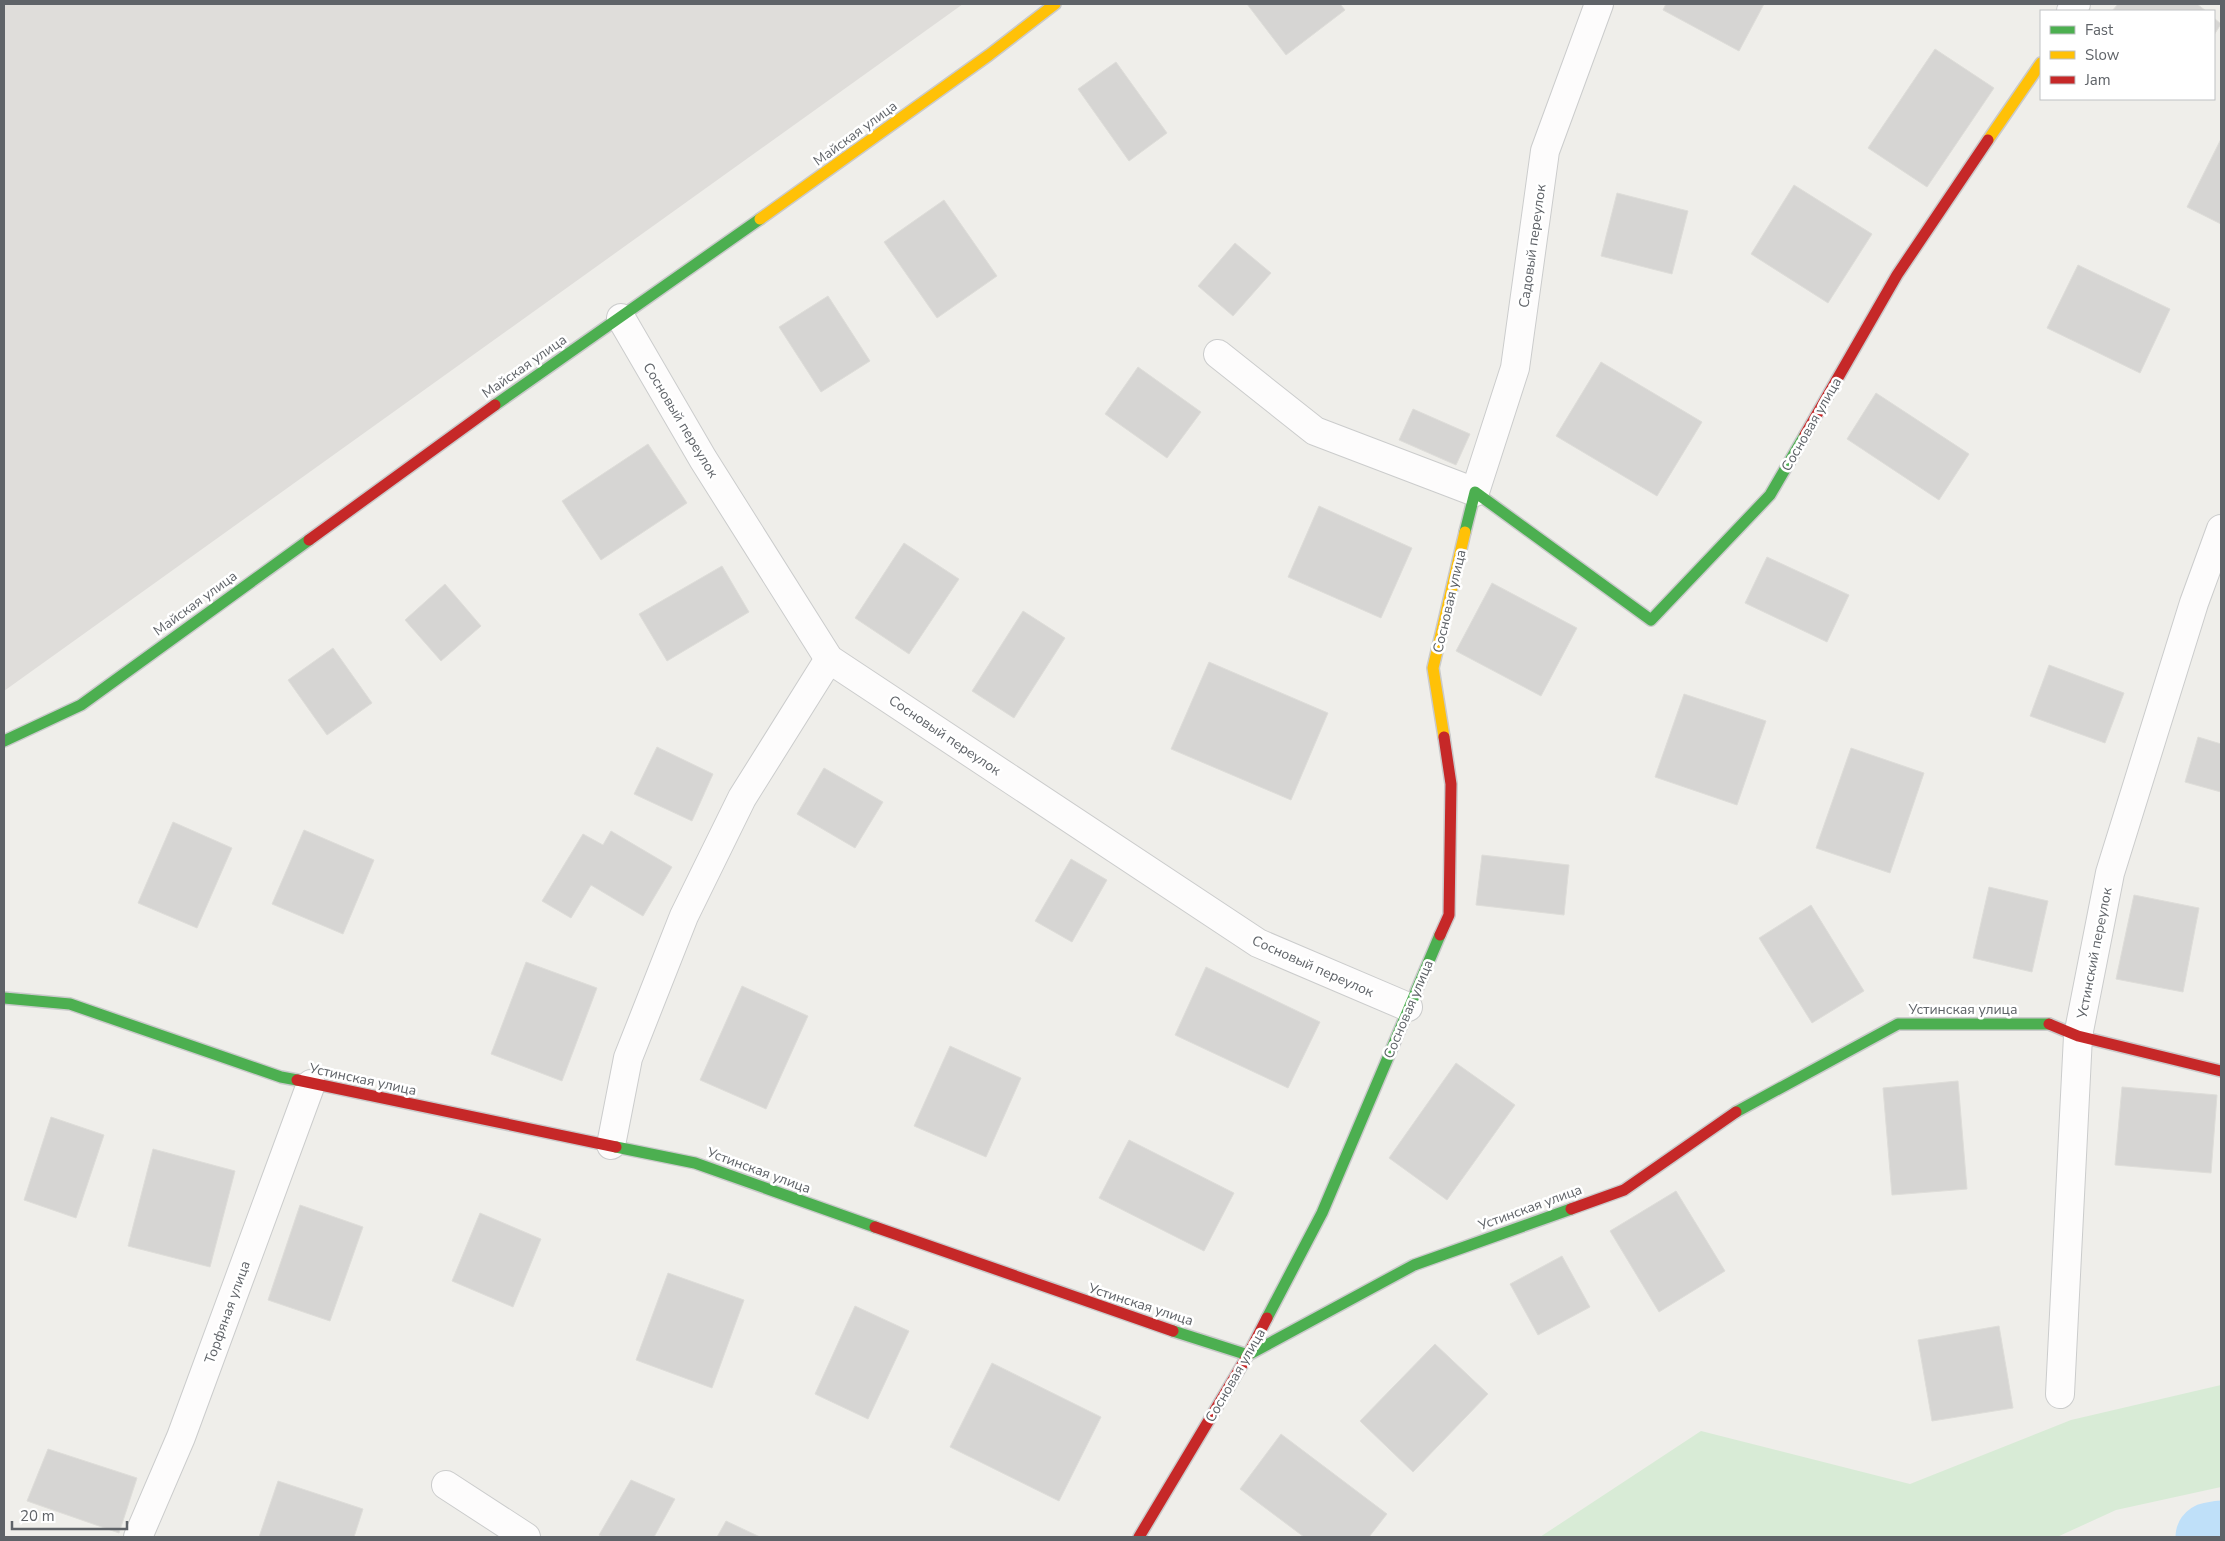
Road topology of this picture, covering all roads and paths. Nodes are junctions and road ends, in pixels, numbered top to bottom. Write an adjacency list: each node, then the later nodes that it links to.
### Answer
1 (1055, 4): 4 (street, Майская улица)
2 (1600, 4): 6 (street, Садовый переулок)
3 (2040, 64): 6 (street, Сосновая улица)
4 (621, 318): 8 (street, Сосновый переулок); 9 (street, Майская улица)
5 (1218, 354): 6 (street)
6 (1475, 492): 11 (street, Сосновая улица)
7 (2221, 529): 12 (street, Устинский переулок)
8 (829, 658): 11 (street, Сосновый переулок); 15 (street)
9 (4, 741)
10 (4, 998): 14 (street, Устинская улица)
11 (1408, 1007): 16 (street, Сосновая улица)
12 (2078, 1036): 13 (street, Устинская улица); 16 (street, Устинская улица); 17 (street, Устинский переулок)
13 (2221, 1071)
14 (311, 1084): 15 (street, Устинская улица); 19 (street, Торфяная улица)
15 (612, 1146): 16 (street, Устинская улица)
16 (1248, 1355): 21 (street, Сосновая улица)
17 (2060, 1394)
18 (446, 1485): 20 (street)
19 (138, 1537)
20 (526, 1537)
21 (1139, 1537)

